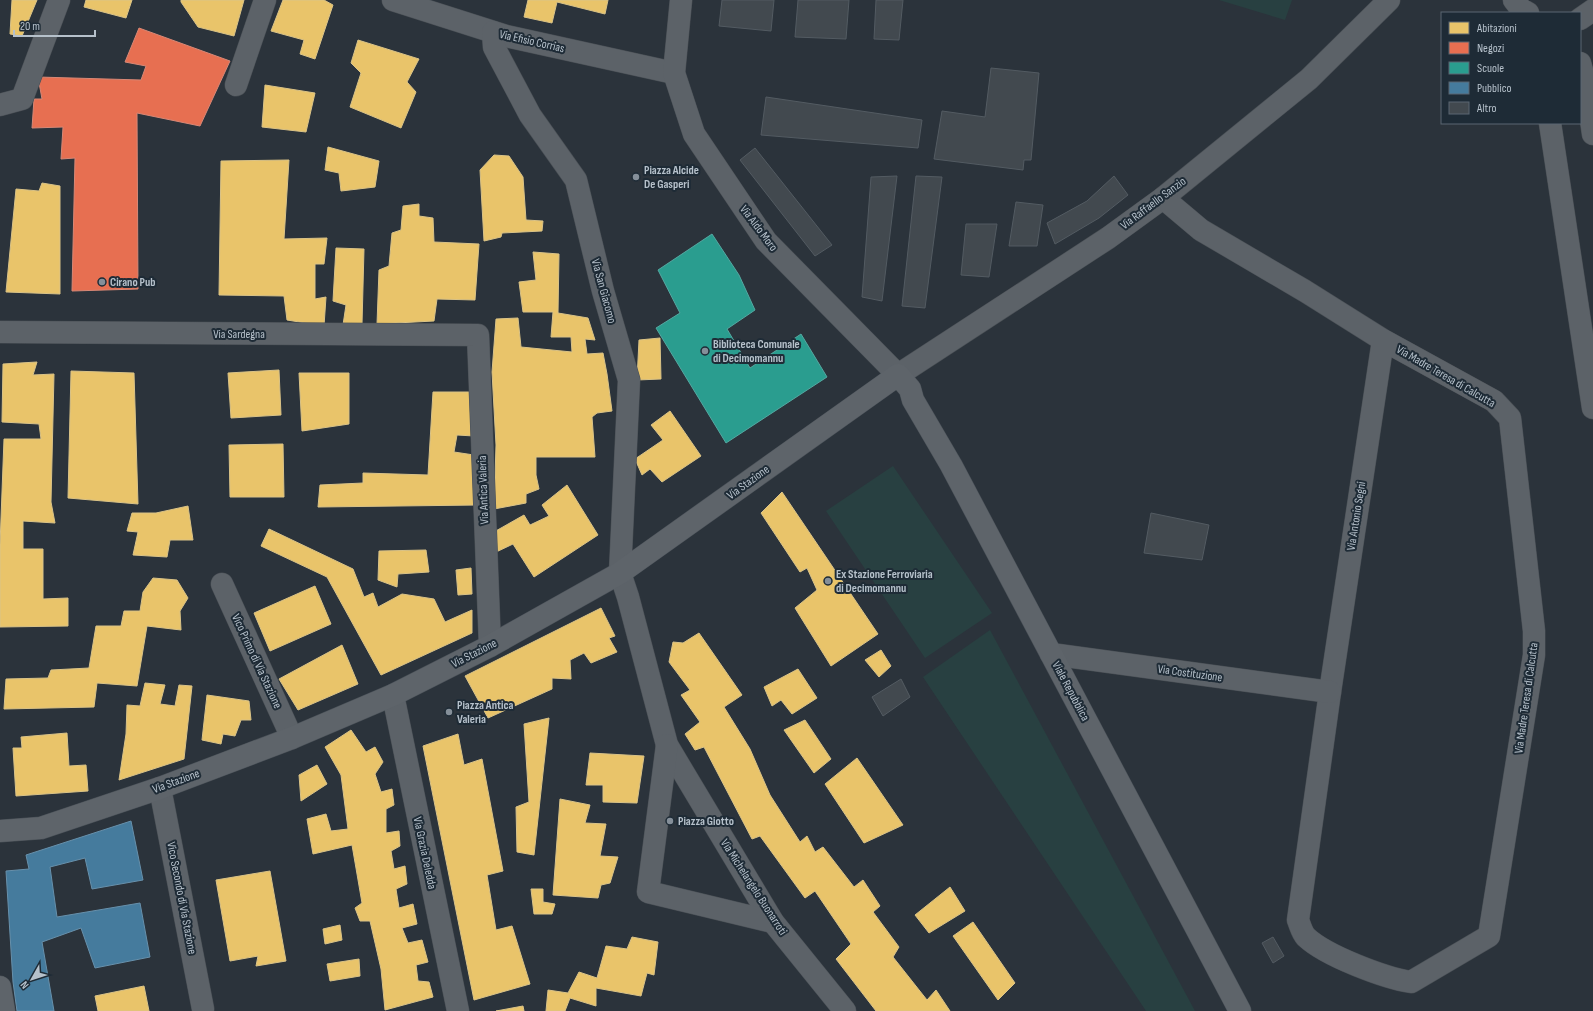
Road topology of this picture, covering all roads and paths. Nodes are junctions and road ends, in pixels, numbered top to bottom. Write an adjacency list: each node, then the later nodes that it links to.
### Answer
1 (59, 0): 12 (street)
2 (265, 0): 11 (street)
3 (393, 0): 8 (street, Via Efisio Corrias)
4 (681, 0): 10 (street)
5 (1390, 1): 15 (street, Via Raffaello Sanzio)
6 (1593, 10): 7 (street)
7 (1581, 18)
8 (493, 32): 10 (street, Via Efisio Corrias); 21 (street, Via San Giacomo)
9 (1581, 67): 14 (street)
10 (674, 73): 19 (street, Via Aldo Moro)
11 (236, 85)
12 (0, 105)
13 (1550, 124): 20 (street)
14 (1593, 134)
15 (1163, 198): 18 (street, Via Madre Teresa di Calcutta); 19 (street, Via Raffaello Sanzio)
16 (0, 332): 17 (street, Via Sardegna)
17 (478, 335): 23 (street, Via Antica Valeria)
18 (1382, 340): 25 (street, Via Antonio Segni); 25 (street, Via Madre Teresa di Calcutta)
19 (898, 375): 21 (main road, Via Stazione); 24 (main road, Viale Repubblica)
20 (1593, 408)
21 (620, 573): 23 (main road, Via Stazione); 28 (street, Via Michelangelo Buonarroti)
22 (222, 584): 27 (street, Vico Primo di Via Stazione)
23 (490, 646): 26 (main road, Via Stazione)
24 (1051, 654): 25 (street, Via Costituzione); 37 (main road, Viale Repubblica)
25 (1330, 692)
26 (393, 695): 27 (main road, Via Stazione); 35 (street, Via Grazia Deledda)
27 (292, 738): 29 (main road, Via Stazione)
28 (666, 745): 31 (street, Via Michelangelo Buonarroti); 31 (street)
29 (160, 788): 30 (main road, Via Stazione); 33 (street, Vico Secondo di Via Stazione)
30 (0, 831)
31 (774, 922): 36 (street, Via Michelangelo Buonarroti)
32 (0, 987): 34 (main road)
33 (203, 1009)
34 (4, 1011)
35 (458, 1011)
36 (845, 1011)
37 (1240, 1011)

